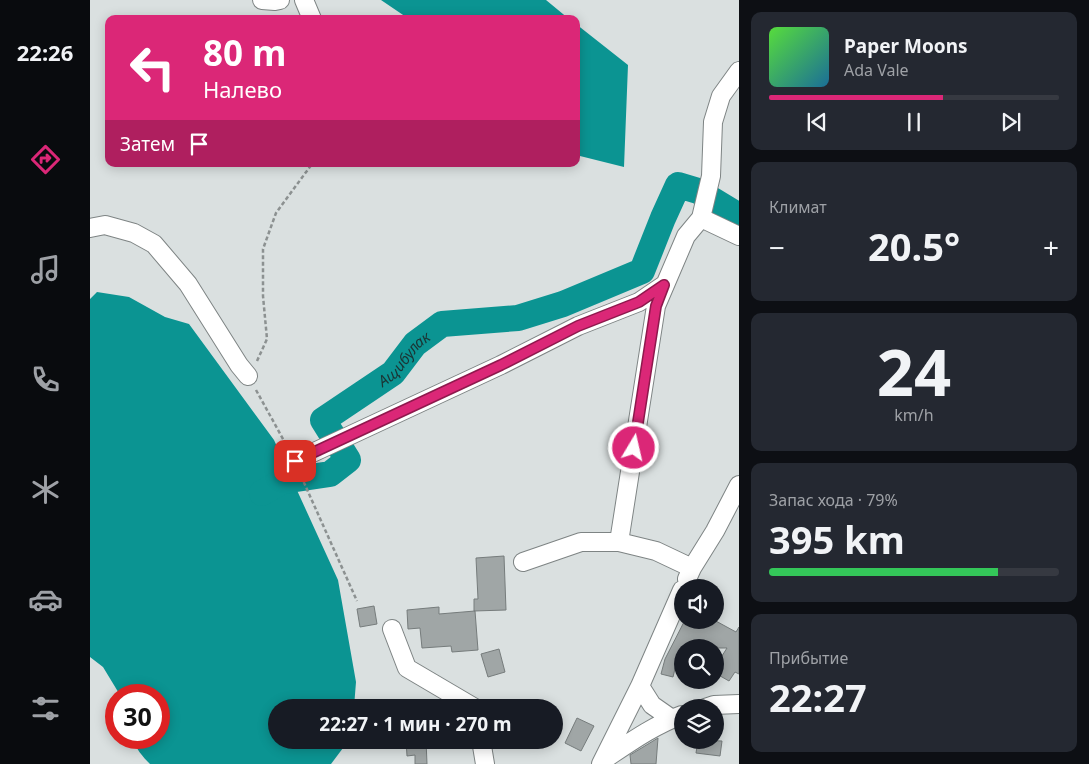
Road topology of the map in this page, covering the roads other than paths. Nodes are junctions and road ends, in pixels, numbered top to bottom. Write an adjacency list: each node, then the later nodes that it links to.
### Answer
1 (262, 0): 2 (street)
2 (280, 0)
3 (304, 0): 4 (street)
4 (310, 15)
5 (739, 71): 6 (street)
6 (701, 218): 8 (street); 9 (street)
7 (90, 228): 10 (street)
8 (739, 236)
9 (664, 285): 11 (street); 13 (street)
10 (248, 376)
11 (295, 461)
12 (739, 485): 15 (street)
13 (619, 542): 14 (street); 15 (street)
14 (523, 562)
15 (692, 568): 16 (street)
16 (687, 579)
17 (674, 609): 19 (street)
18 (392, 629): 20 (street)
19 (640, 686): 23 (street); 26 (street)
20 (460, 699)
21 (739, 704): 22 (street)
22 (724, 705)
23 (674, 716)
24 (674, 718): 26 (street)
25 (482, 749): 27 (street)
26 (602, 762)
27 (485, 764)

